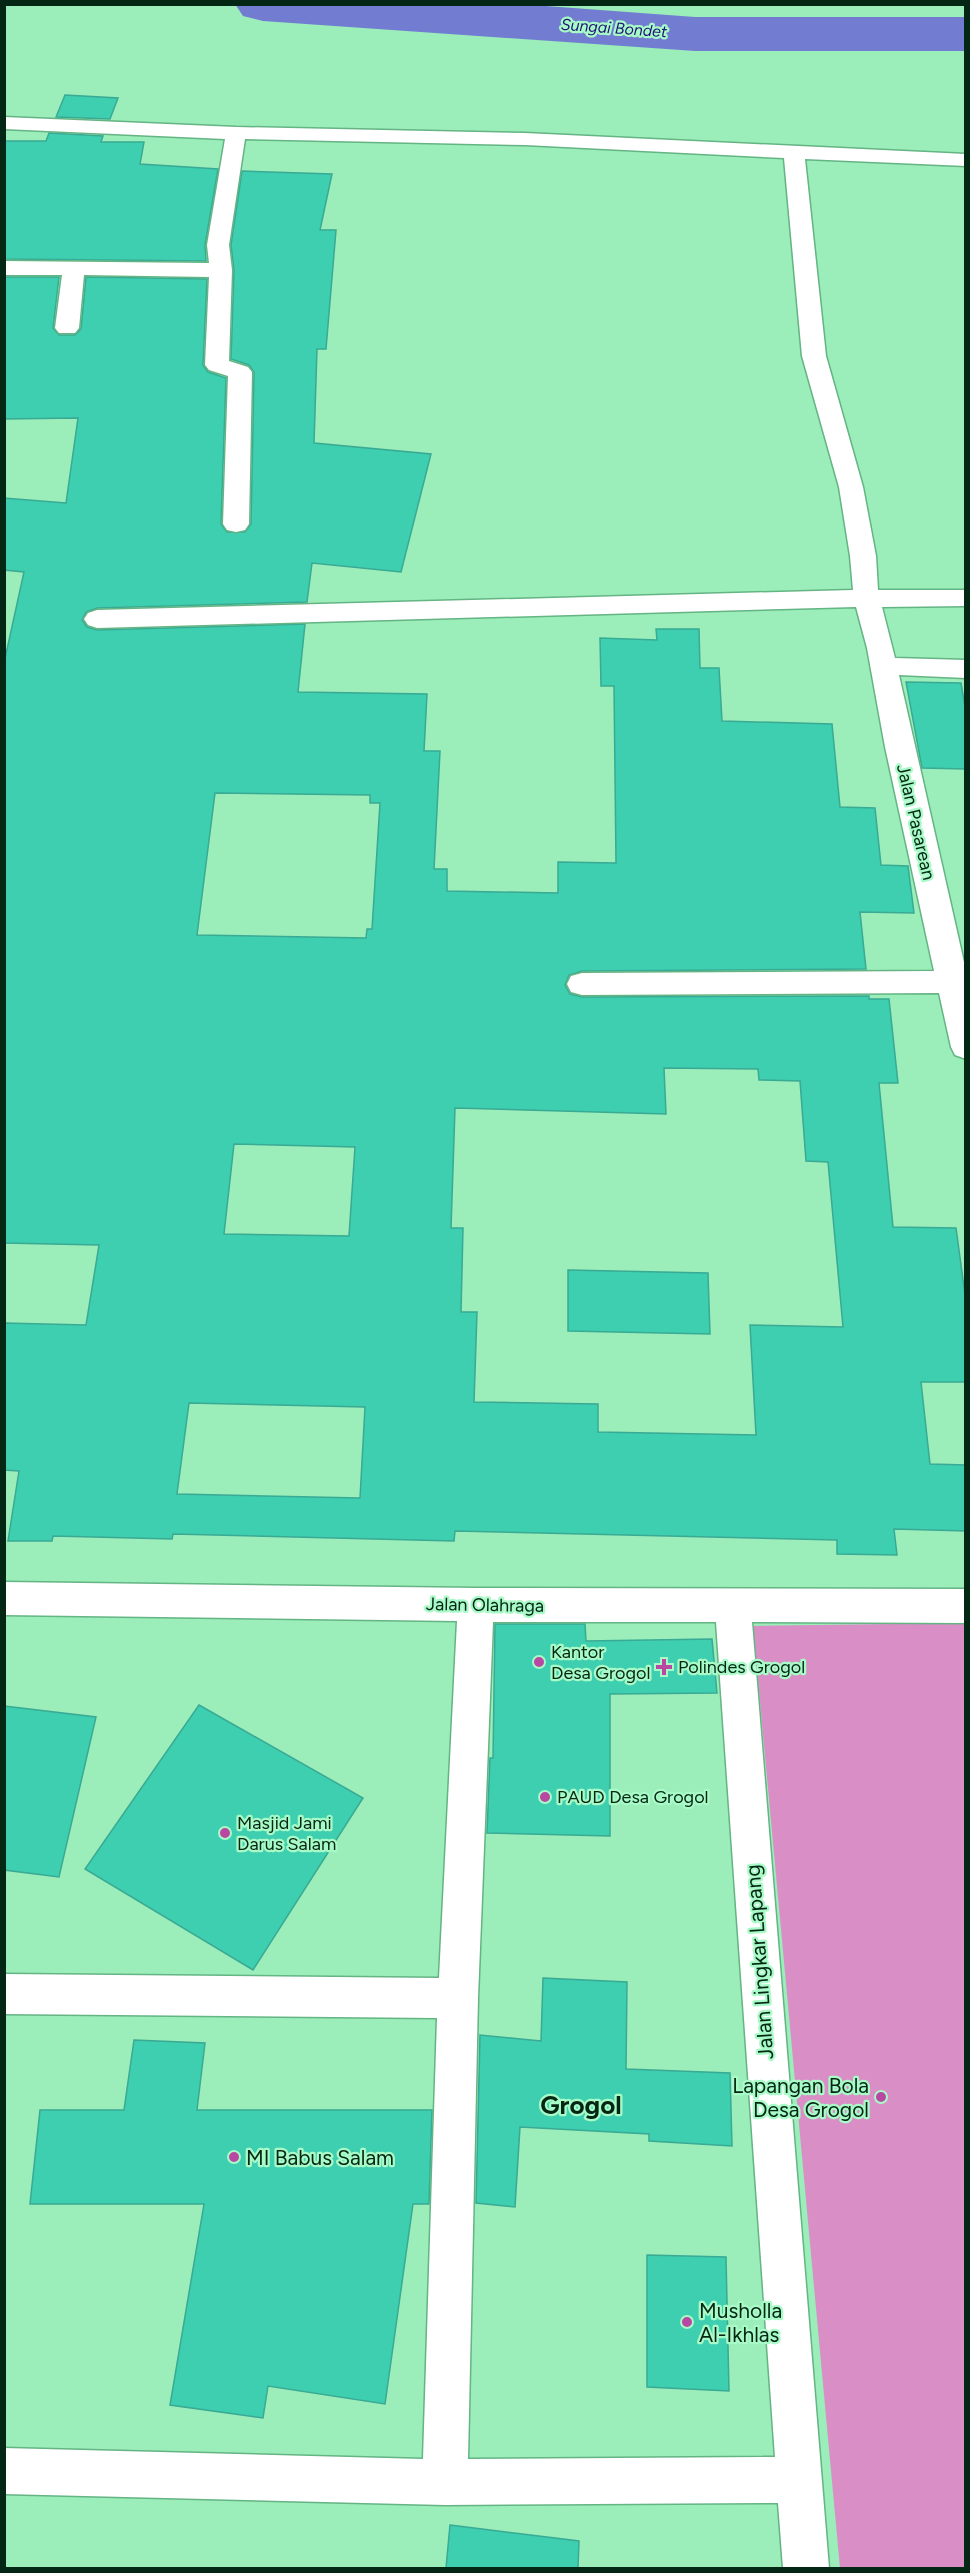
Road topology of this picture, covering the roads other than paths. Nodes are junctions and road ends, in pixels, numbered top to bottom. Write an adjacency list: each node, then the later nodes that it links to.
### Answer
1 (4, 123): 2 (street)
2 (237, 134): 3 (street); 7 (street)
3 (794, 153): 4 (street); 10 (street, Jalan Pasarean)
4 (966, 160)
5 (4, 268): 6 (street)
6 (74, 268): 7 (street); 8 (street)
7 (221, 270): 9 (street)
8 (67, 328)
9 (236, 524)
10 (866, 597): 11 (street); 12 (street); 13 (street, Jalan Pasarean)
11 (966, 598)
12 (97, 619)
13 (883, 666): 14 (street); 15 (street, Jalan Pasarean)
14 (966, 669)
15 (959, 982): 16 (street); 17 (street, Jalan Pasarean)
16 (582, 984)
17 (966, 1047)
18 (4, 1598): 19 (street, Jalan Olahraga)
19 (476, 1605): 20 (street, Jalan Olahraga); 23 (street)
20 (733, 1606): 21 (street, Jalan Olahraga); 25 (street, Jalan Lingkar Lapang)
21 (966, 1606)
22 (4, 1994): 23 (street)
23 (458, 1998): 26 (street)
24 (4, 2471): 26 (street)
25 (798, 2480): 26 (street); 27 (street, Jalan Lingkar Lapang)
26 (444, 2482)
27 (806, 2568)

